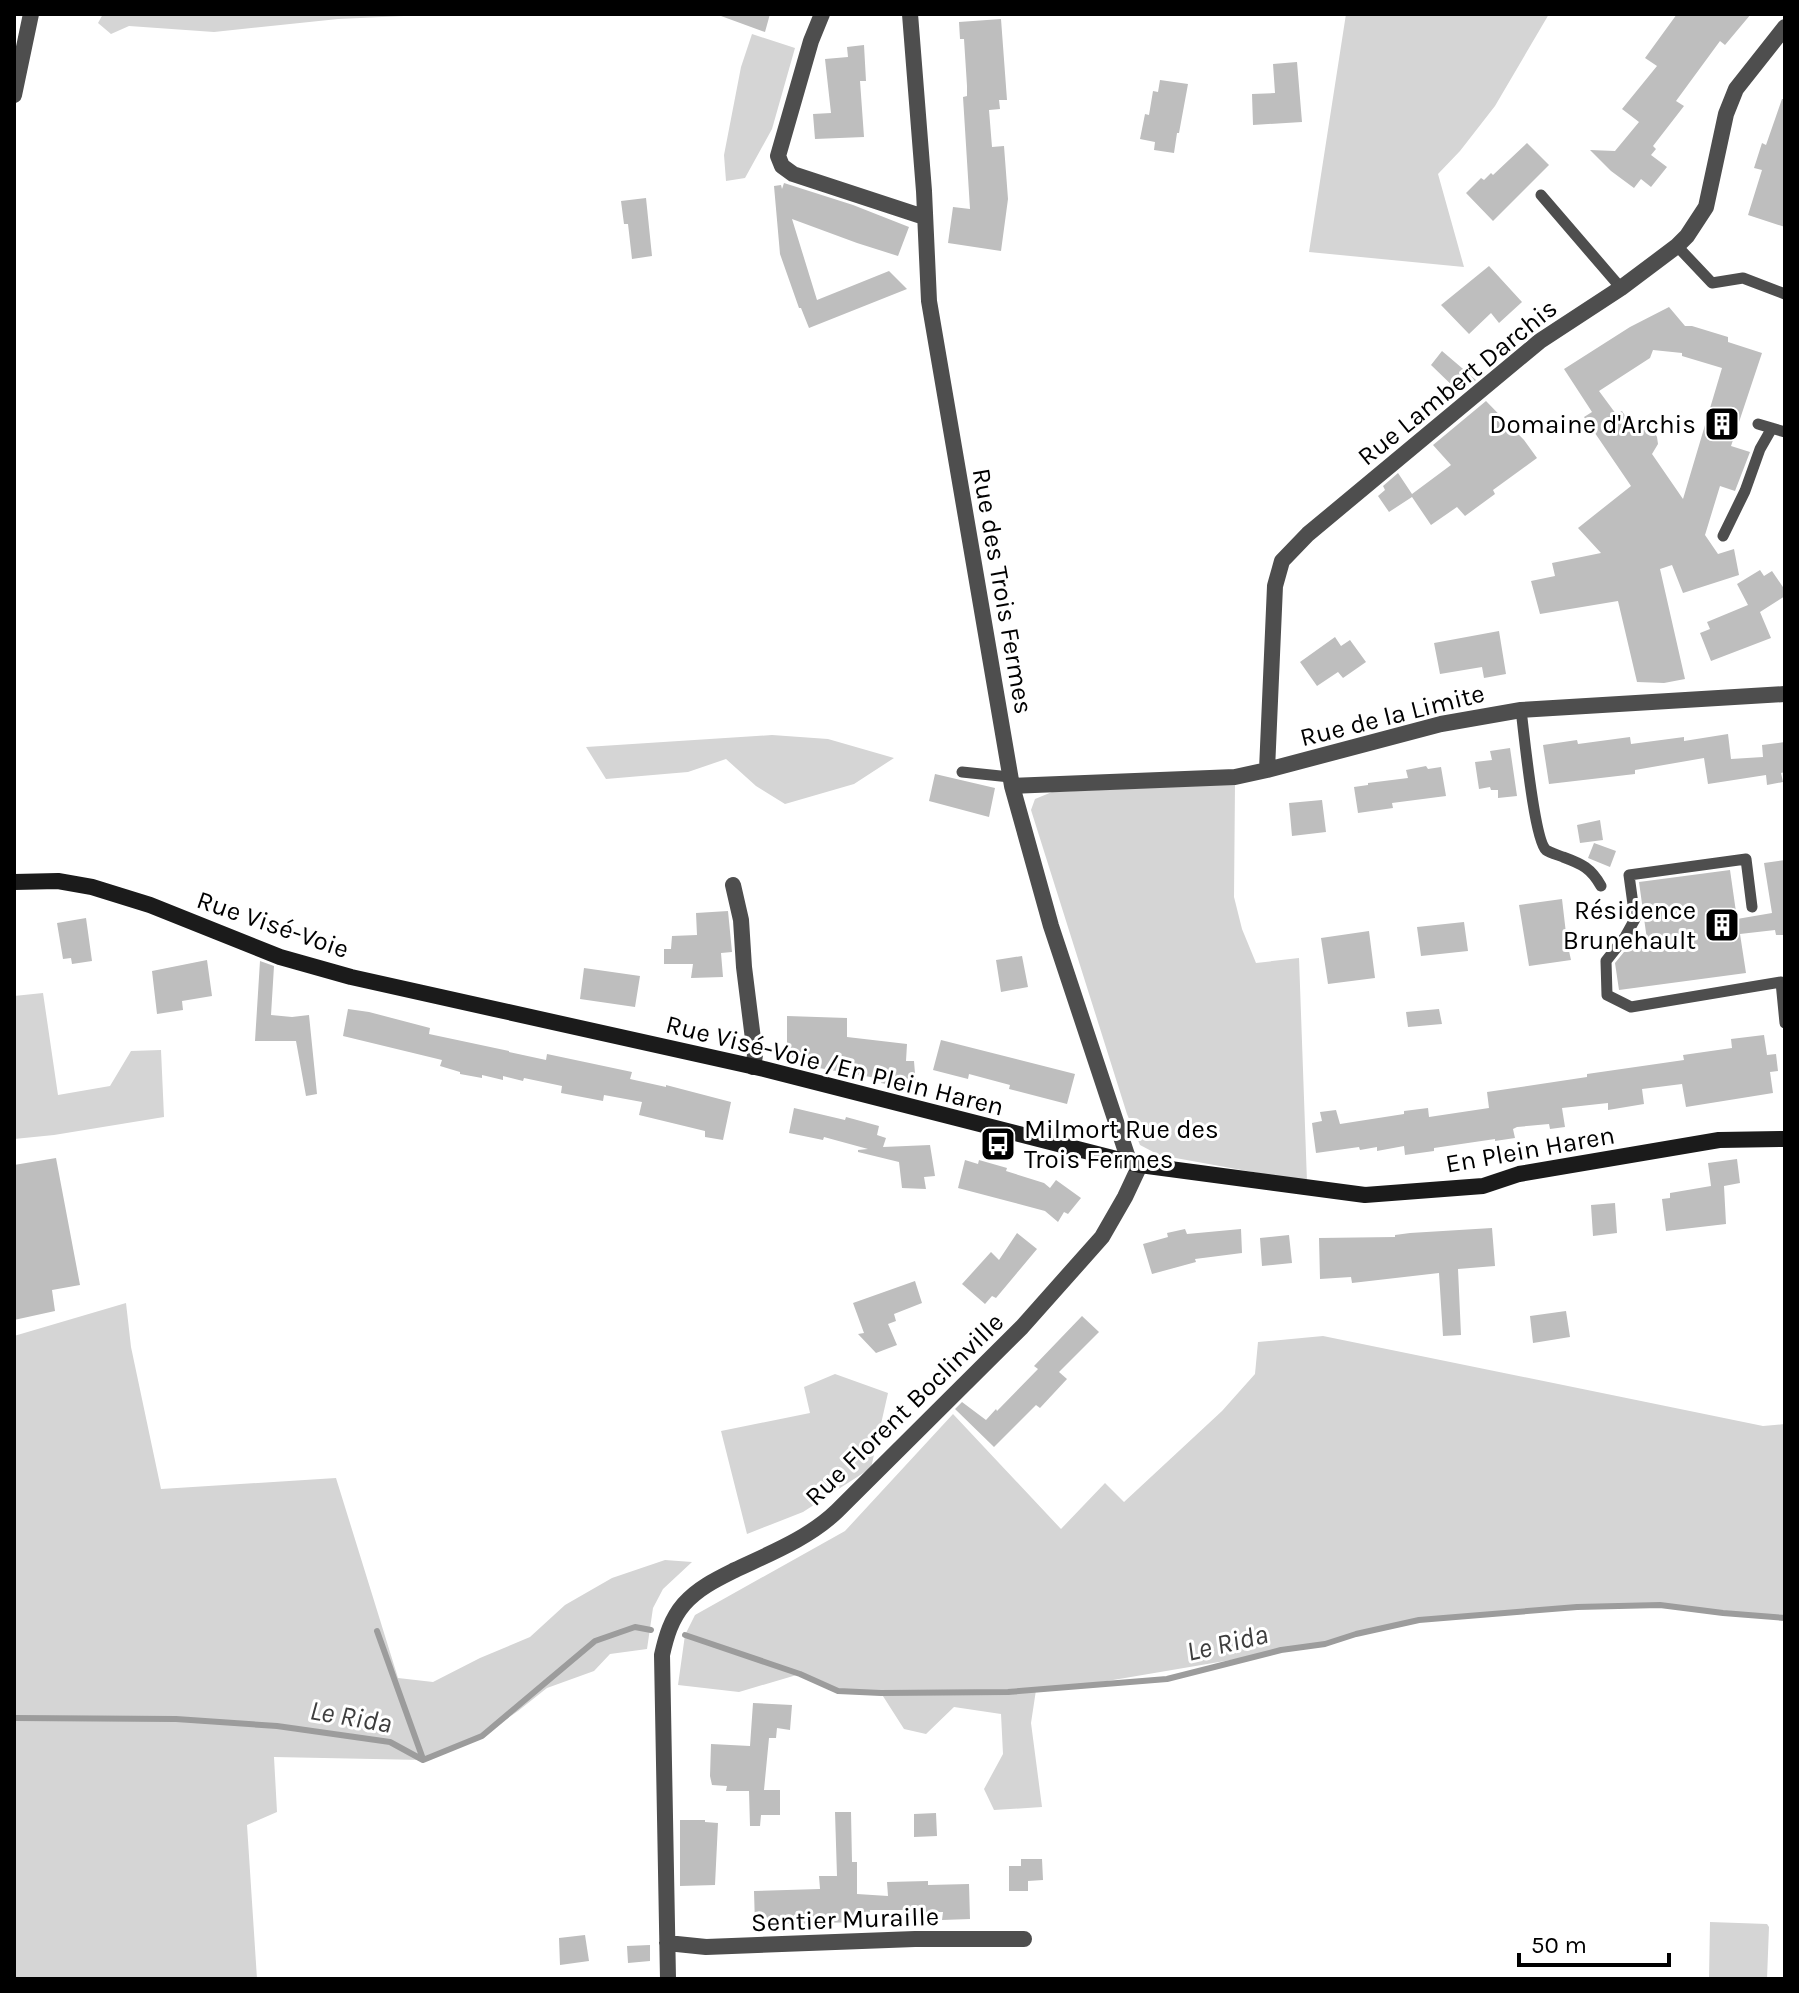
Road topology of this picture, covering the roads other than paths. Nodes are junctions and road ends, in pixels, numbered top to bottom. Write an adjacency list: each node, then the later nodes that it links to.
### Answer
1 (822, 14): 7 (street)
2 (910, 14): 7 (street, Rue des Trois Fermes)
3 (30, 18): 5 (street)
4 (1785, 27): 8 (street, Rue Lambert Darchis)
5 (14, 95)
6 (1541, 195): 9 (lane)
7 (924, 217): 19 (street, Rue des Trois Fermes)
8 (1677, 246): 9 (street, Rue Lambert Darchis); 10 (lane)
9 (1621, 288): 17 (street, Rue Lambert Darchis)
10 (1785, 294)
11 (1758, 424): 12 (lane)
12 (1772, 428): 13 (lane); 14 (lane)
13 (1785, 432)
14 (1723, 536)
15 (1785, 694): 16 (street, Rue de la Limite)
16 (1521, 710): 17 (street, Rue de la Limite); 22 (lane)
17 (1267, 770): 19 (street, Rue de la Limite)
18 (962, 772): 19 (lane)
19 (1011, 782): 28 (street, Rue des Trois Fermes)
20 (14, 882): 24 (street, Rue Visé-Voie)
21 (733, 885): 26 (street)
22 (1601, 886)
23 (1752, 907): 25 (lane)
24 (517, 1015): 26 (street, Rue Visé-Voie /En Plein Haren)
25 (1785, 1023)
26 (753, 1067): 28 (street, Rue Visé-Voie /En Plein Haren)
27 (1785, 1139): 28 (street, En Plein Haren)
28 (1134, 1163): 30 (street, Rue Florent Boclinville)
29 (1024, 1939): 30 (street, Sentier Muraille)
30 (667, 1943): 31 (street, Rue Florent Boclinville)
31 (668, 1979)

